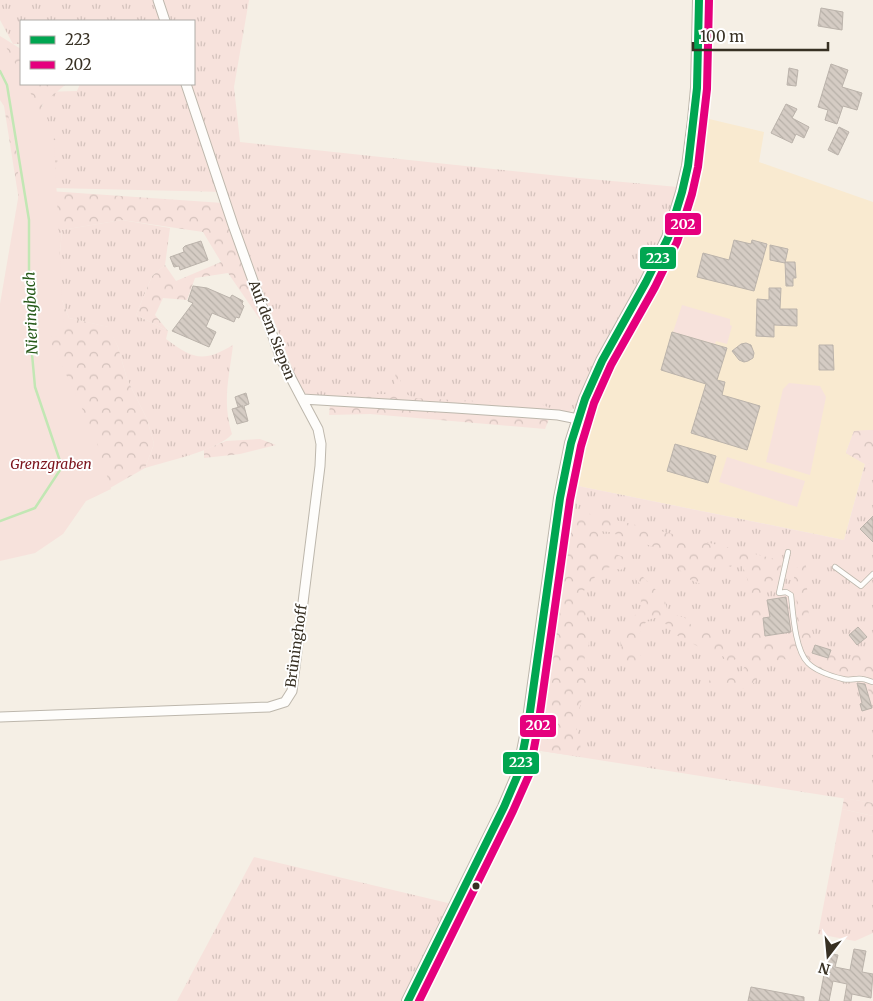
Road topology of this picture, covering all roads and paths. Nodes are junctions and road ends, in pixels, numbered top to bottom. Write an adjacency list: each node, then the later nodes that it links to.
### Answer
1 (158, 0): 3 (street)
2 (699, 0): 6 (street)
3 (165, 20)
4 (186, 85): 5 (street, Auf dem Siepen)
5 (302, 399): 6 (street); 11 (street, Brüninghoff)
6 (578, 419): 12 (street)
7 (788, 552): 10 (lane)
8 (835, 567): 9 (lane)
9 (873, 574)
10 (873, 682)
11 (0, 717)
12 (408, 1001)

